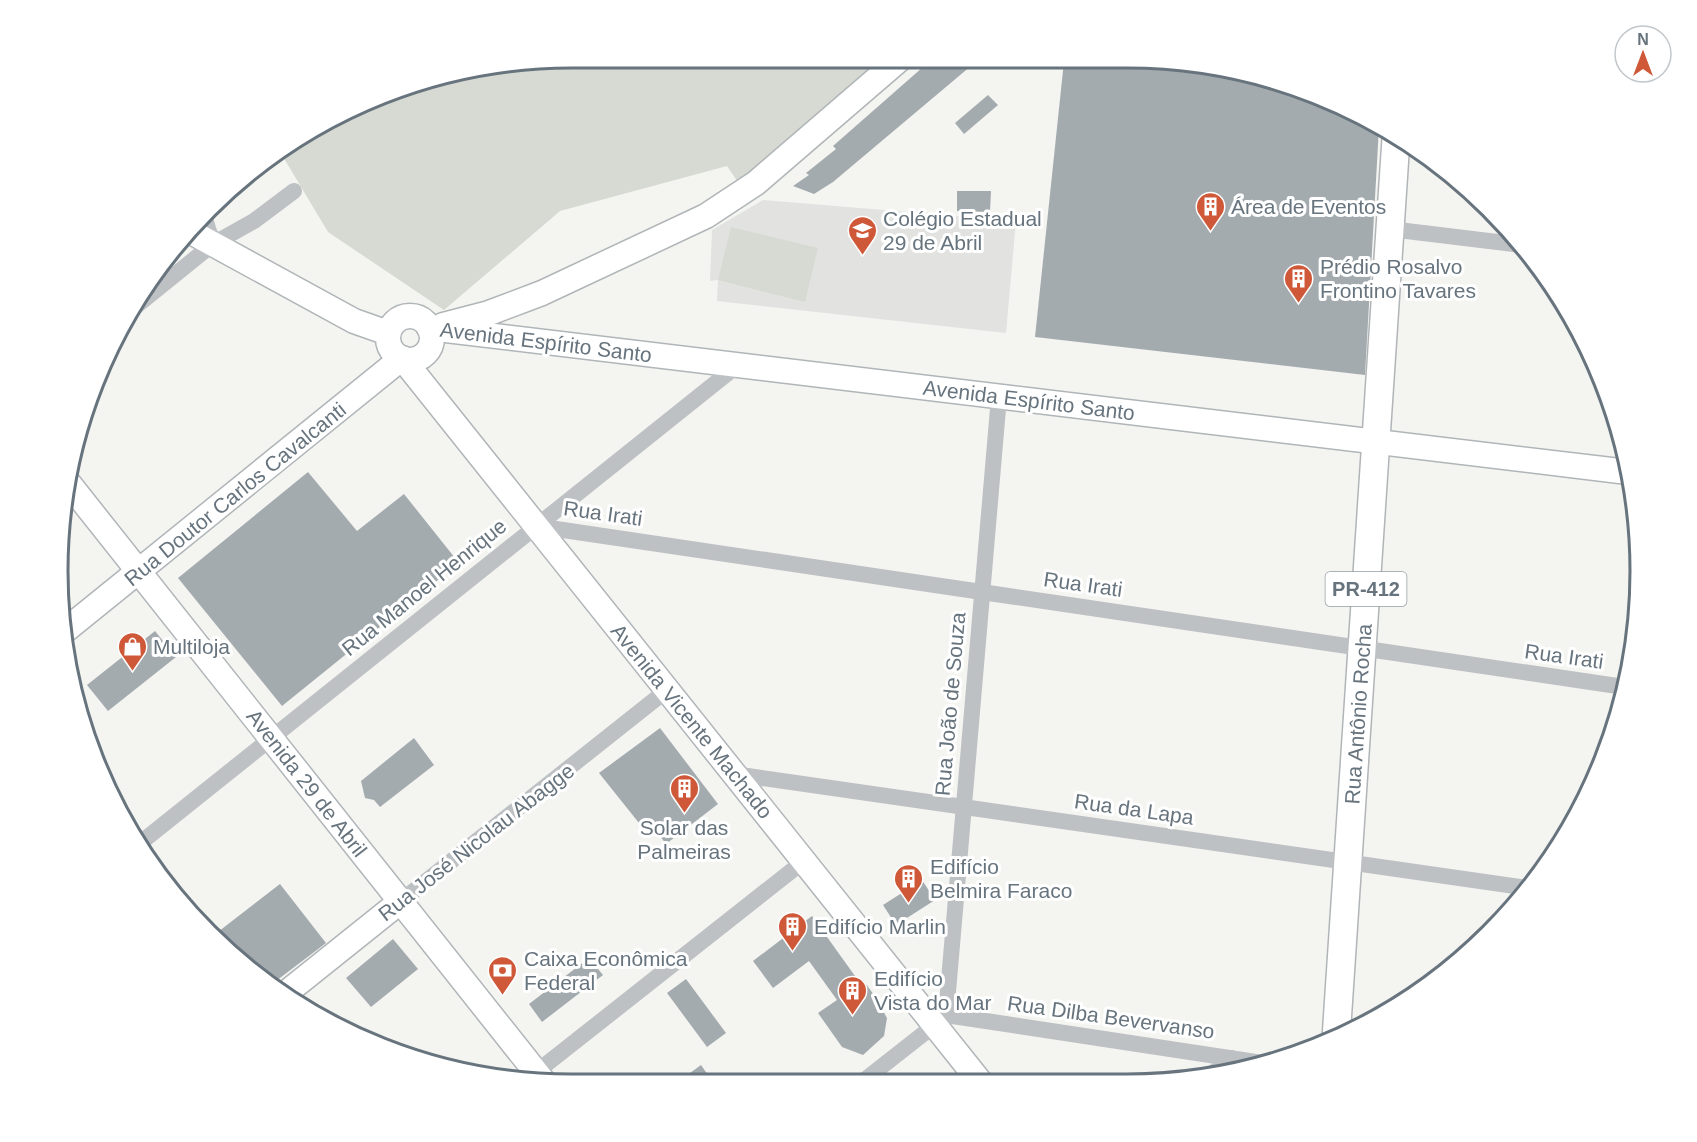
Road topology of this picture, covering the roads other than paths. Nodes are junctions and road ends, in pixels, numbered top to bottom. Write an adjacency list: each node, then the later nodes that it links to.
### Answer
1 (890, 68): 10 (main road)
2 (1396, 146): 5 (main road, Rua Antônio Rocha / PR-412)
3 (294, 191): 8 (street)
4 (207, 224): 8 (street)
5 (1390, 229): 7 (street); 15 (main road, Rua Antônio Rocha / PR-412)
6 (196, 235): 8 (main road)
7 (1508, 243)
8 (213, 244): 9 (street); 11 (main road)
9 (149, 295)
10 (429, 328): 11 (main road); 12 (main road); 13 (main road, Avenida Espírito Santo)
11 (388, 333): 12 (main road)
12 (402, 358): 18 (main road, Avenida Vicente Machado); 19 (main road, Rua Doutor Carlos Cavalcanti)
13 (738, 365): 14 (main road, Avenida Espírito Santo); 18 (street, Rua Manoel Henrique)
14 (999, 397): 15 (main road, Avenida Espírito Santo); 20 (street, Rua João de Souza)
15 (1376, 442): 16 (main road, Avenida Espírito Santo); 22 (main road, Rua Antônio Rocha / PR-412)
16 (1619, 471)
17 (74, 490): 19 (main road, Avenida 29 de Abril)
18 (536, 526): 20 (street, Rua Irati); 24 (main road, Avenida Vicente Machado); 25 (street, Rua Manoel Henrique)
19 (139, 571): 21 (main road, Rua Doutor Carlos Cavalcanti); 25 (main road, Avenida 29 de Abril)
20 (982, 592): 22 (street, Rua Irati); 27 (street, Rua João de Souza)
21 (71, 626)
22 (1362, 648): 23 (street, Rua Irati); 30 (main road, Rua Antônio Rocha / PR-412)
23 (1616, 686)
24 (667, 690): 26 (main road, Avenida Vicente Machado); 32 (street, Rua José Nicolau Abagge)
25 (271, 738): 28 (street, Rua Manoel Henrique); 32 (main road, Avenida 29 de Abril)
26 (734, 774): 27 (street, Rua da Lapa); 29 (main road, Avenida Vicente Machado)
27 (964, 807): 30 (street, Rua da Lapa); 34 (street, Rua João de Souza)
28 (145, 839)
29 (804, 861): 34 (main road, Avenida Vicente Machado); 40 (street)
30 (1348, 862): 31 (street, Rua da Lapa); 35 (main road, Rua Antônio Rocha / PR-412)
31 (1518, 887)
32 (401, 901): 33 (main road, Rua José Nicolau Abagge); 39 (main road, Avenida 29 de Abril)
33 (290, 989)
34 (941, 1020): 36 (street, Rua Dilba Bevervanso); 41 (street); 42 (main road, Avenida Vicente Machado)
35 (1337, 1028)
36 (1232, 1058): 37 (street, Rua Dilba Bevervanso); 38 (street)
37 (1244, 1060)
38 (1223, 1065)
39 (531, 1072)
40 (541, 1073)
41 (872, 1074)
42 (975, 1074)

